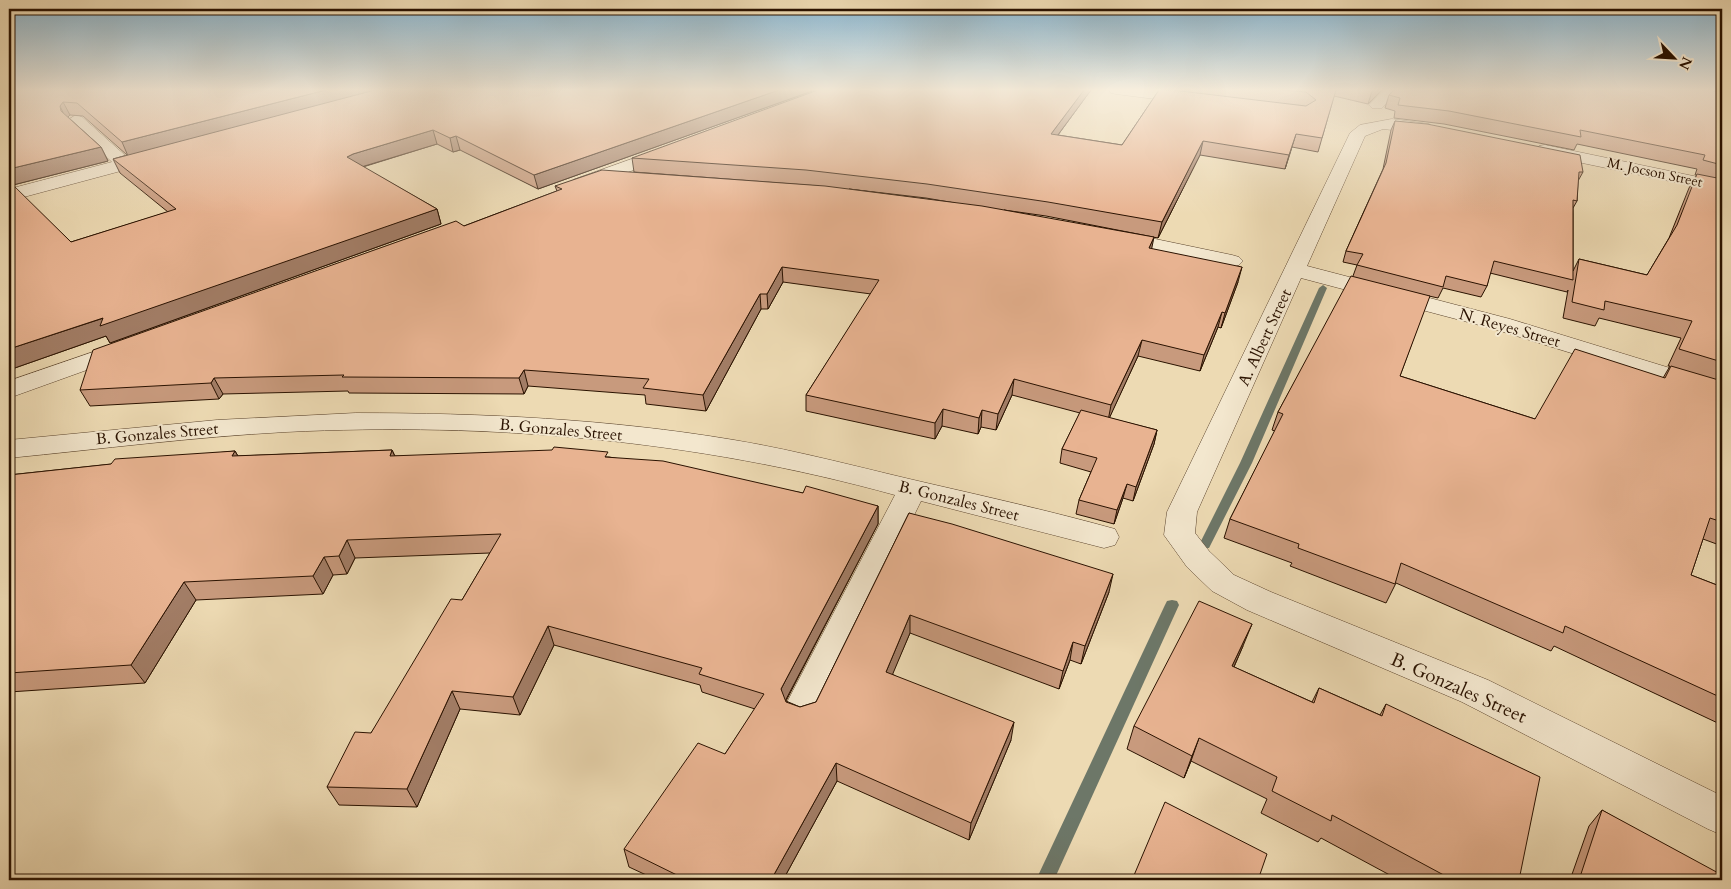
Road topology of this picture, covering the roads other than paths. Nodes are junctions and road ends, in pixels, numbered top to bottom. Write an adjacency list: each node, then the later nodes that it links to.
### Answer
1 (89, 131): 6 (street)
2 (1360, 131): 14 (street, A. Albert Street)
3 (689, 143): 7 (street)
4 (1528, 147): 9 (street, M. Jocson Street)
5 (168, 153): 6 (street)
6 (125, 165): 11 (street)
7 (598, 177): 8 (street); 10 (street)
8 (644, 179)
9 (1722, 187)
10 (561, 191)
11 (9, 196)
12 (1098, 233): 13 (street)
13 (1232, 261)
14 (1296, 270): 17 (street, N. Reyes Street); 21 (street, A. Albert Street)
15 (141, 342): 16 (street)
16 (9, 390)
17 (1722, 392)
18 (9, 449): 19 (street, B. Gonzales Street)
19 (912, 490): 20 (street, B. Gonzales Street); 22 (street)
20 (1104, 537)
21 (1198, 560): 23 (street, B. Gonzales Street)
22 (802, 708)
23 (1722, 816)

